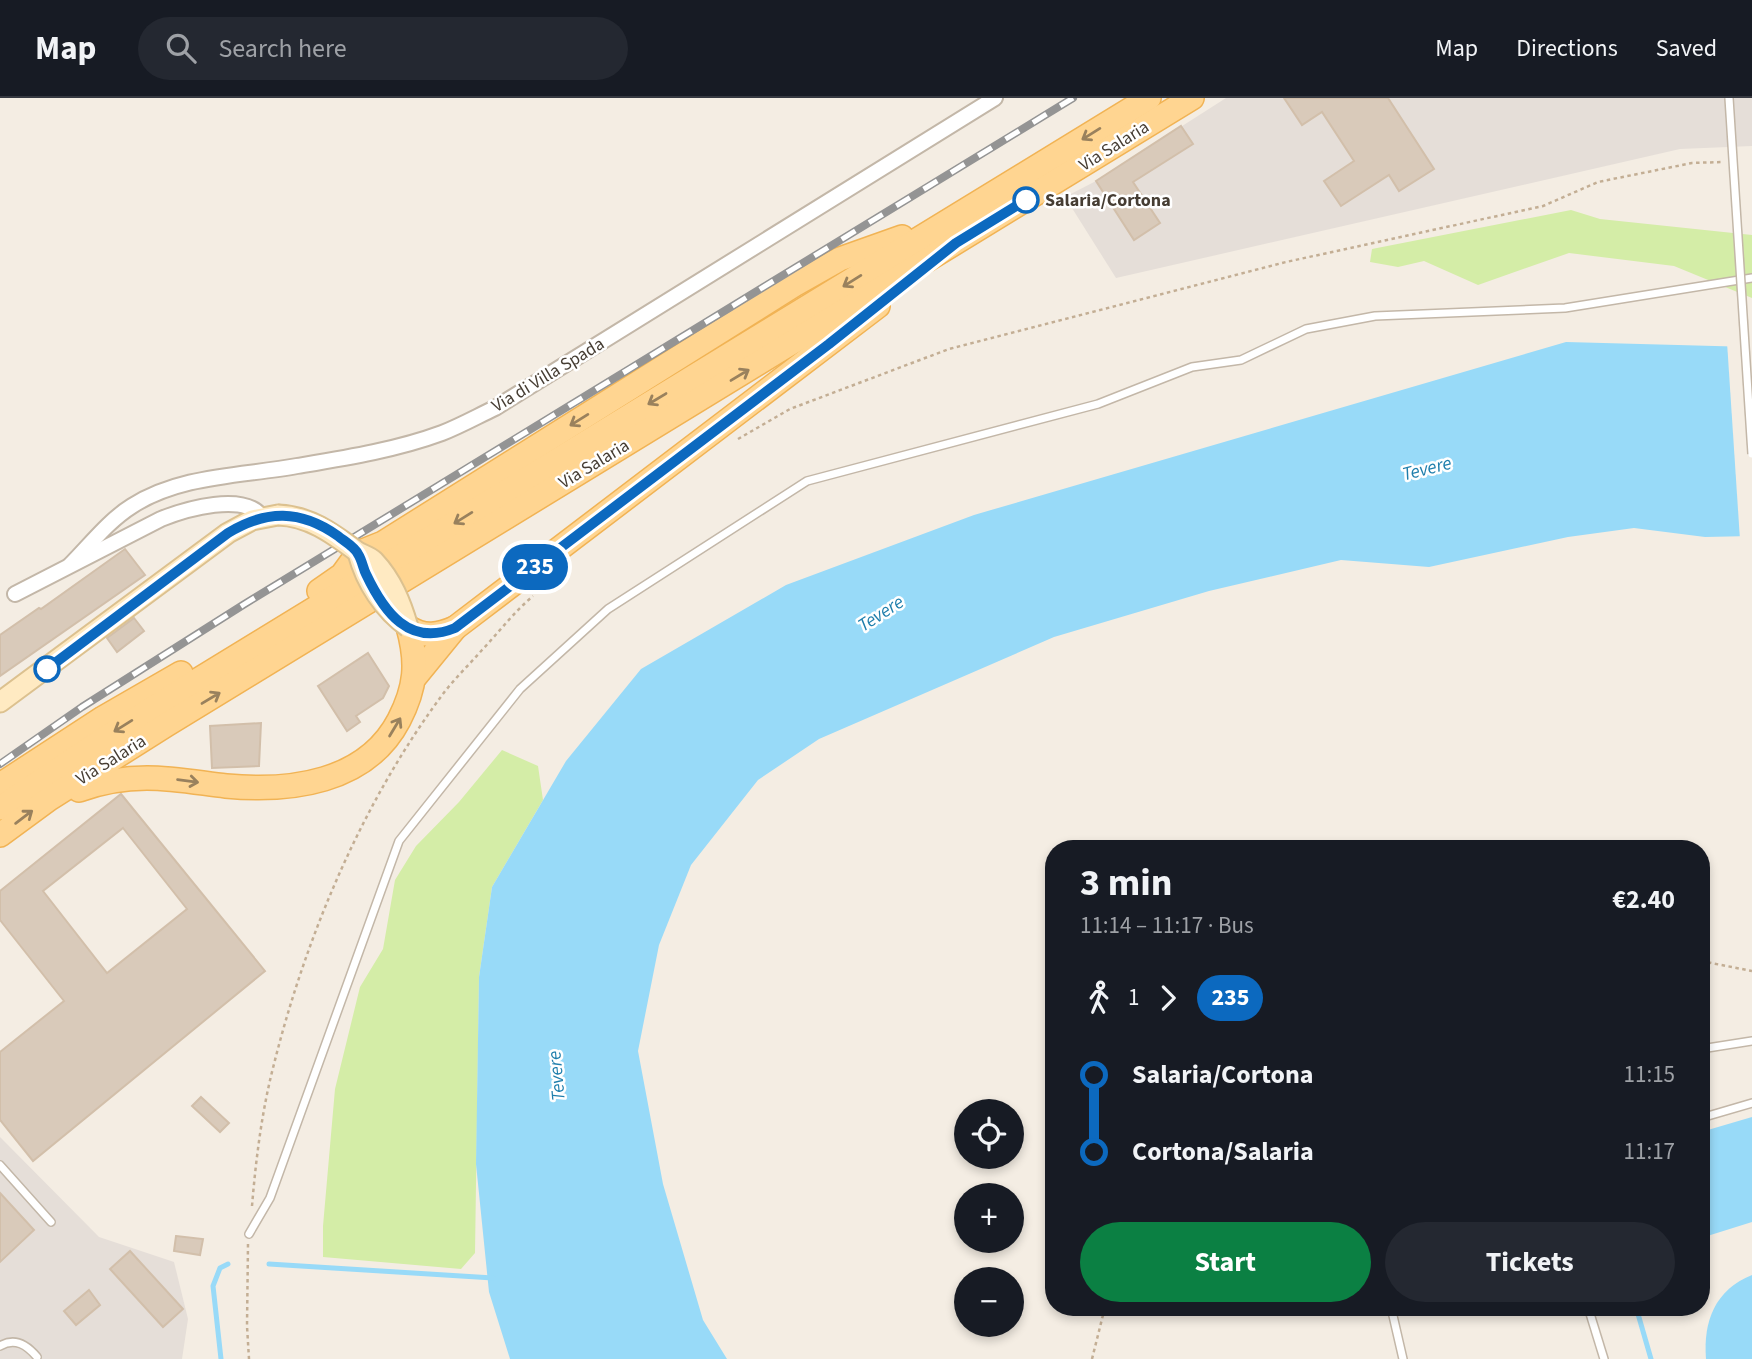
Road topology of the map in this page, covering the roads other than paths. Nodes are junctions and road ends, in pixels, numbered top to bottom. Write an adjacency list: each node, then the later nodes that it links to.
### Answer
1 (995, 98): 11 (street, Via di Villa Spada)
2 (1149, 98): 5 (main road, Via Salaria, one-way to 5)
3 (1192, 98): 6 (main road, Via Salaria)
4 (1729, 98): 8 (lane, bridge)
5 (972, 207): 10 (main road, one-way to 10); 19 (main road, Via Salaria, one-way to 19)
6 (956, 243): 14 (main road); 18 (main road, Via Salaria, one-way to 6)
7 (1752, 278): 27 (lane)
8 (1752, 454)
9 (270, 516): 10 (street, bridge); 11 (street, Via di Villa Spada); 16 (street)
10 (358, 553): 13 (street, bridge); 17 (main road)
11 (70, 565): 12 (street, Via di Villa Spada)
12 (15, 594)
13 (408, 627): 14 (main road); 15 (main road)
14 (455, 628): 15 (main road)
15 (415, 677): 18 (main road, one-way to 15)
16 (0, 702)
17 (0, 785)
18 (49, 799): 20 (main road, Via Salaria, one-way to 18)
19 (0, 808)
20 (0, 835)
21 (1752, 1041): 22 (lane)
22 (1710, 1048)
23 (1752, 1103): 24 (lane)
24 (1710, 1115)
25 (0, 1165): 26 (lane)
26 (51, 1222)
27 (249, 1234)
28 (1393, 1316): 32 (lane)
29 (1591, 1316): 33 (lane)
30 (0, 1346): 31 (lane)
31 (37, 1357)
32 (1403, 1359)
33 (1604, 1359)

